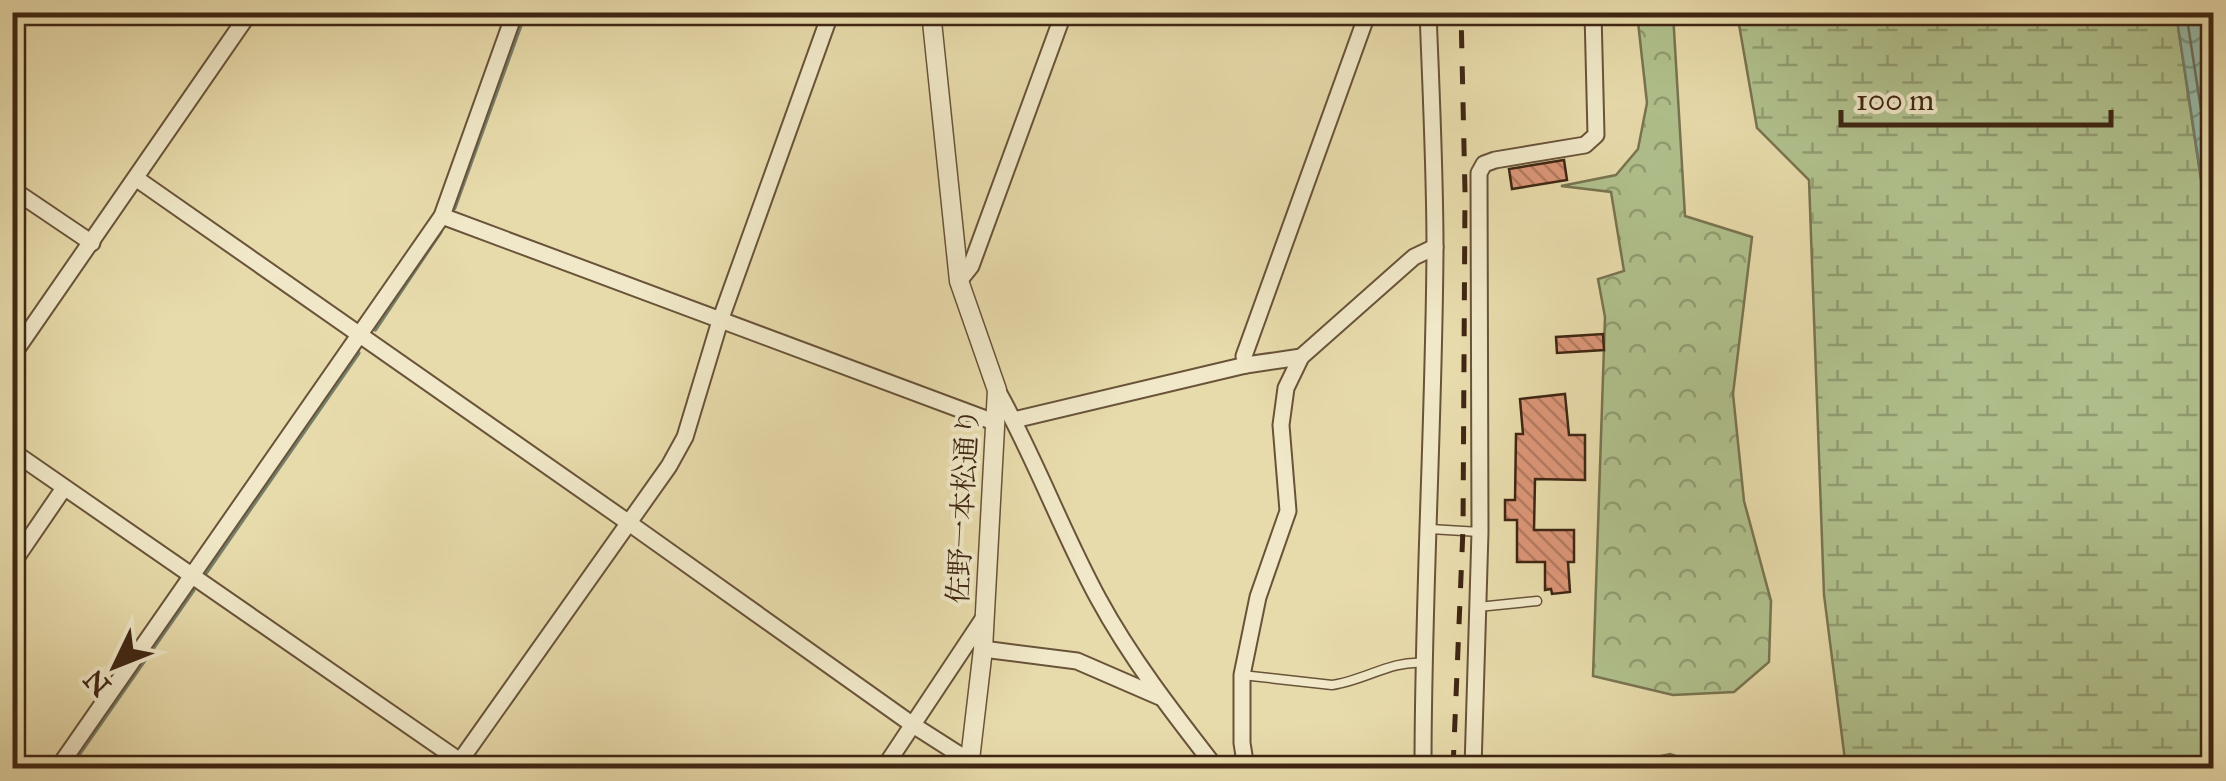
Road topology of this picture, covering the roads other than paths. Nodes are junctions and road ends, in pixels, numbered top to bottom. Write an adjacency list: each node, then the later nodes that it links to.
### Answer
1 (250, 12): 9 (street)
2 (515, 12): 11 (street)
3 (831, 12): 15 (street)
4 (931, 12): 14 (street, 佐野一本松通り)
5 (1064, 12): 14 (street)
6 (1368, 12): 19 (street)
7 (1428, 12): 13 (street)
8 (1593, 12): 27 (street)
9 (137, 179): 12 (street); 16 (street)
10 (12, 188): 12 (street)
11 (442, 216): 15 (street); 16 (street)
12 (92, 243): 17 (street)
13 (1435, 246): 18 (street); 26 (street)
14 (959, 281): 20 (street, 佐野一本松通り)
15 (720, 320): 22 (street); 25 (street)
16 (358, 335): 25 (street); 29 (street)
17 (12, 356)
18 (1301, 358): 19 (street); 35 (street)
19 (1246, 366): 21 (street)
20 (997, 390): 21 (street); 22 (street, 佐野一本松通り)
21 (1014, 420): 36 (street)
22 (994, 422): 32 (street, 佐野一本松通り)
23 (12, 451): 24 (street)
24 (64, 488): 28 (street); 29 (street)
25 (629, 522): 37 (street); 38 (street)
26 (1430, 529): 27 (lane); 34 (street)
27 (1480, 532): 31 (street)
28 (12, 564)
29 (191, 576): 38 (street); 40 (street)
30 (1537, 602): 31 (lane)
31 (1478, 607): 45 (street)
32 (984, 616): 33 (street, 佐野一本松通り); 37 (street)
33 (983, 648): 36 (street); 39 (street, 佐野一本松通り)
34 (1423, 663): 35 (lane); 44 (street)
35 (1242, 674): 43 (street)
36 (1160, 697): 42 (street)
37 (913, 725): 39 (street); 41 (street)
38 (465, 765)
39 (970, 765)
40 (58, 768)
41 (884, 768)
42 (1216, 768)
43 (1246, 768)
44 (1422, 768)
45 (1473, 768)

